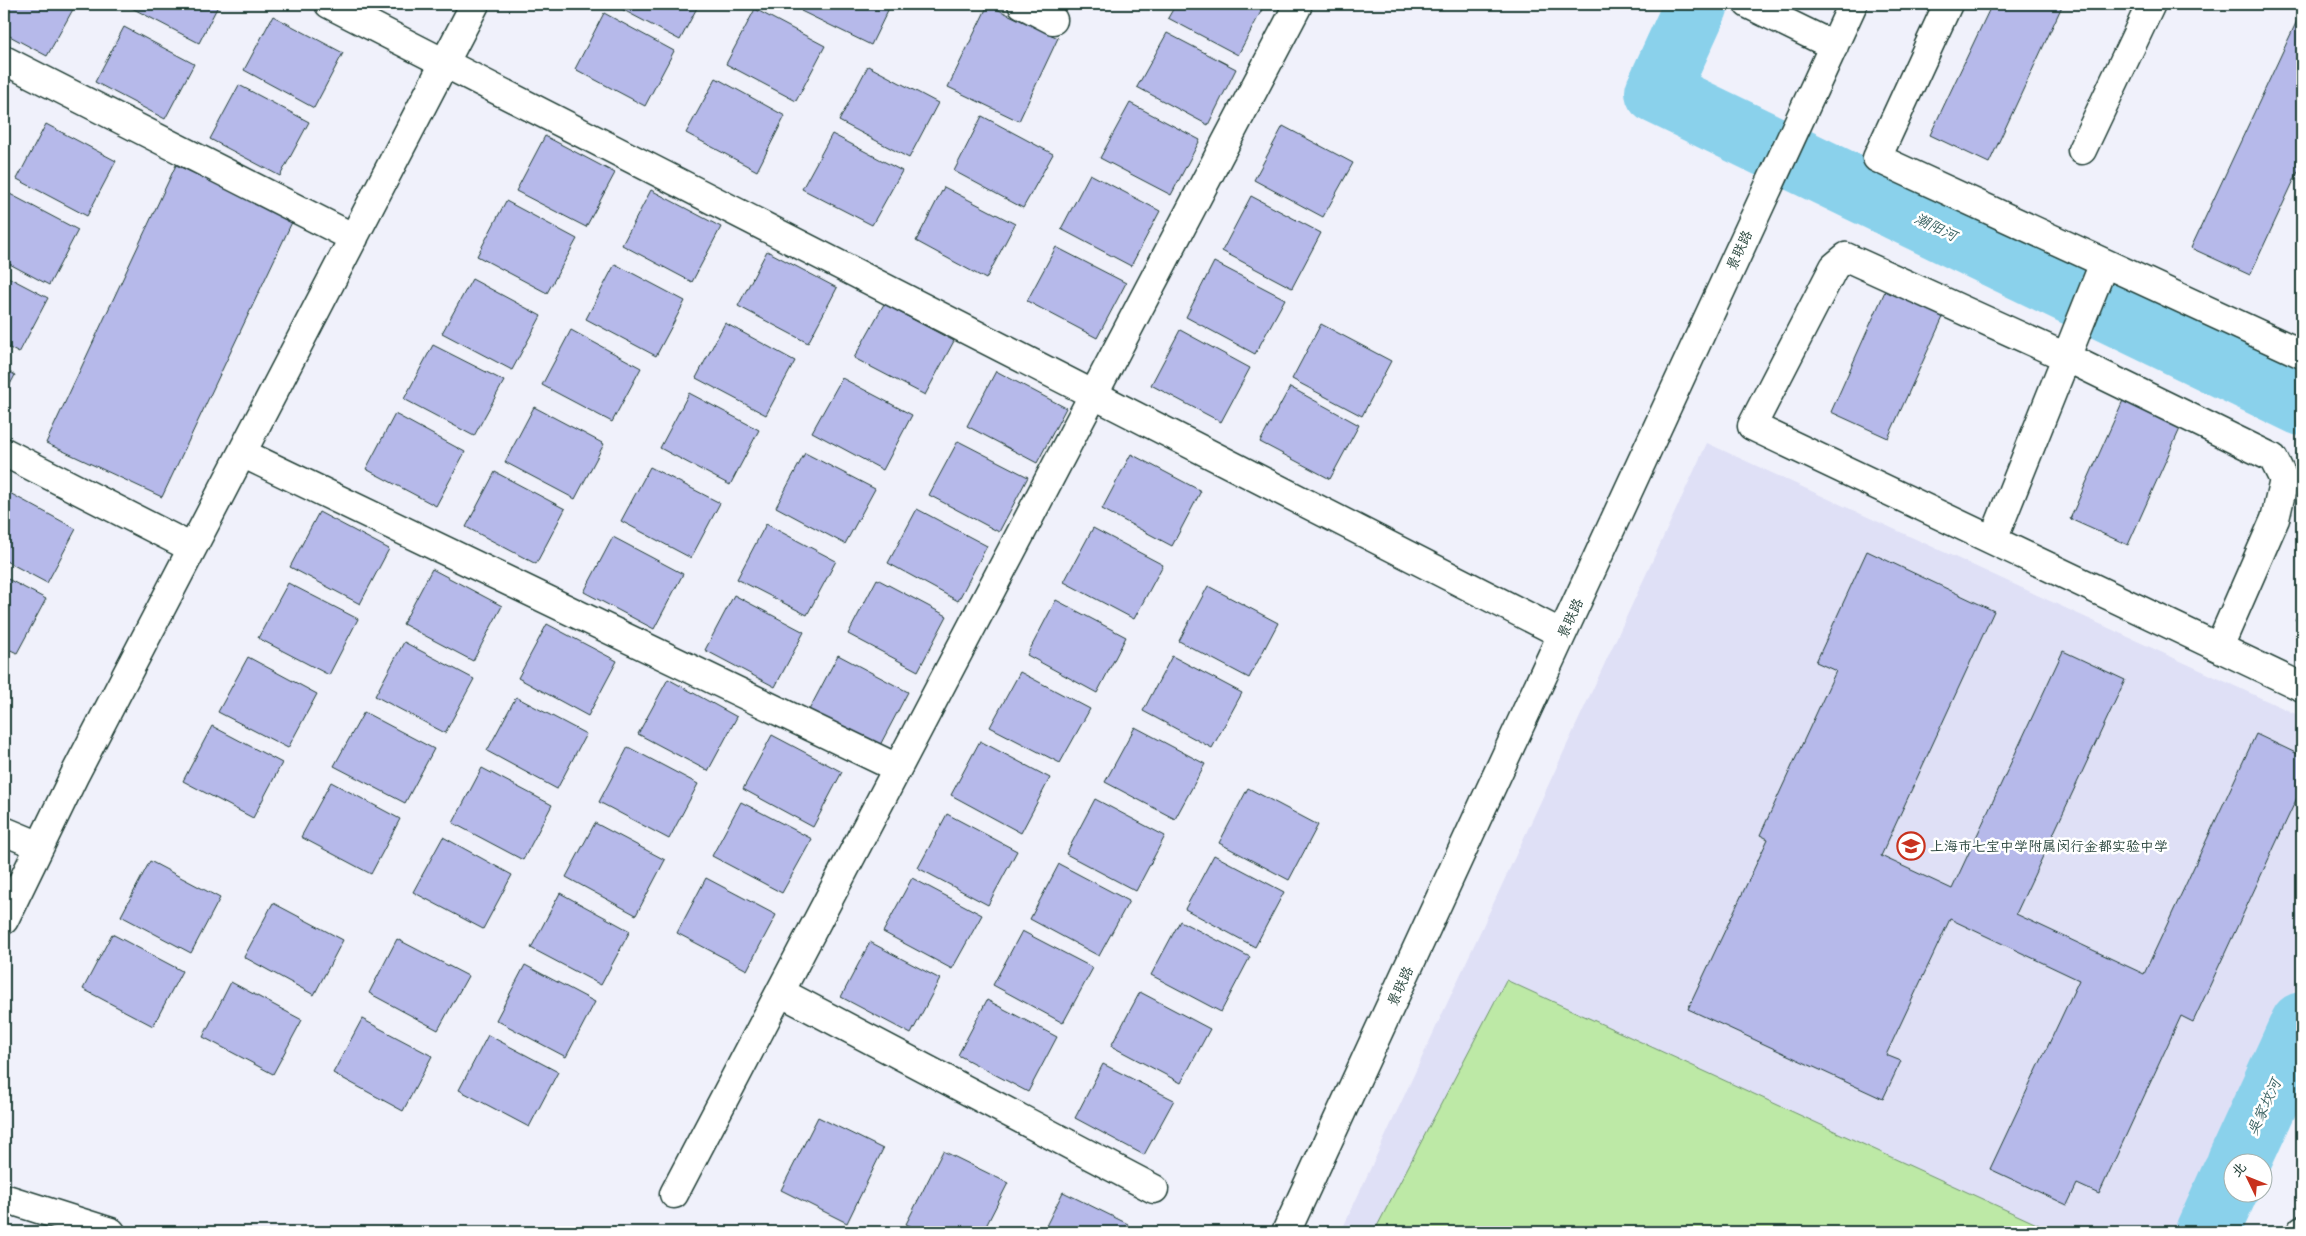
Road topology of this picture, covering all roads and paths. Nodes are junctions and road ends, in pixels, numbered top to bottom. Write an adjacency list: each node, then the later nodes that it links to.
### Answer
1 (328, 4): 12 (street)
2 (475, 4): 12 (street)
3 (1022, 4): 9 (street)
4 (1748, 4): 10 (street)
5 (1853, 4): 10 (street, 景联路)
6 (1948, 4): 15 (street)
7 (2151, 4): 13 (street)
8 (1297, 7): 18 (street)
9 (1053, 20)
10 (1834, 46): 23 (street, 景联路)
11 (4, 60): 14 (street)
12 (444, 63): 14 (street); 18 (street)
13 (2082, 150)
14 (354, 238): 20 (street)
15 (2104, 263): 16 (street); 17 (street)
16 (2068, 351): 21 (street); 21 (street); 24 (street)
17 (2302, 354)
18 (1094, 395): 23 (street); 26 (street)
19 (4, 452): 22 (street)
20 (242, 453): 22 (street); 26 (street)
21 (1993, 540): 24 (street)
22 (192, 548): 28 (street)
23 (1562, 634): 35 (street, 景联路)
24 (2219, 648): 25 (street)
25 (2302, 687)
26 (897, 768): 30 (street)
27 (4, 831): 28 (street)
28 (40, 846): 29 (street)
29 (4, 920)
30 (780, 992): 31 (street); 32 (street)
31 (1154, 1189)
32 (674, 1194)
33 (4, 1198): 34 (street)
34 (111, 1232)
35 (1286, 1232)

